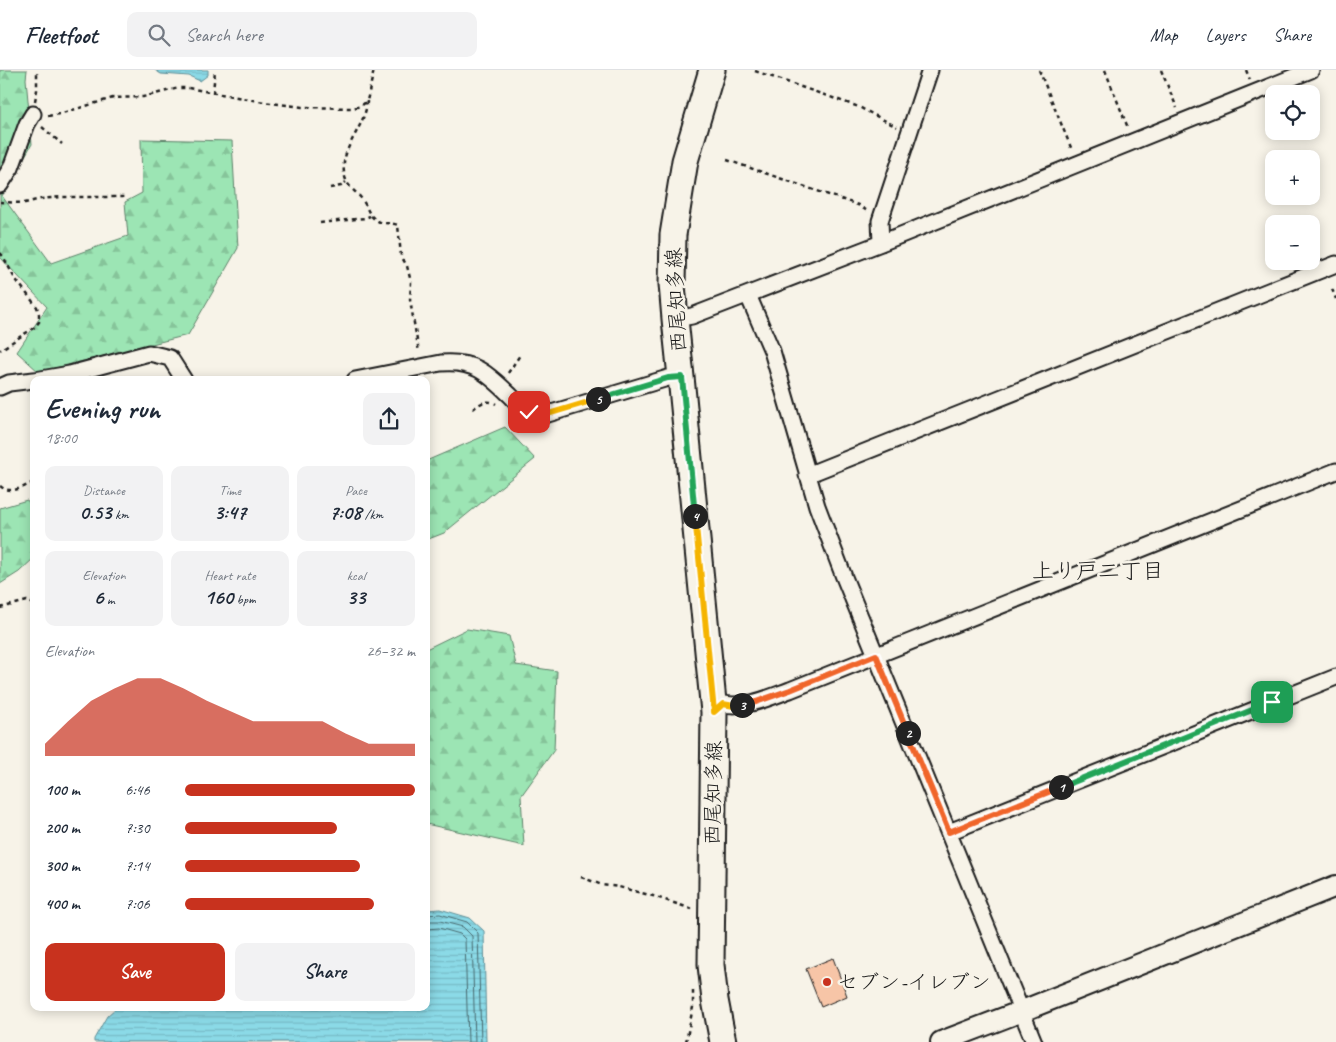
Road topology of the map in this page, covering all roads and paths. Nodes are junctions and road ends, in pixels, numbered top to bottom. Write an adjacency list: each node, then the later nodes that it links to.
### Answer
1 (37, 70): 13 (path)
2 (215, 70): 11 (path)
3 (374, 70): 12 (path)
4 (712, 70): 34 (main road, 西尾知多線)
5 (930, 70): 15 (street)
6 (1039, 70): 19 (path)
7 (1105, 70): 16 (path)
8 (1161, 70): 14 (path)
9 (1311, 70): 14 (street)
10 (755, 71): 15 (path)
11 (214, 93): 12 (path); 13 (path)
12 (368, 101): 20 (path)
13 (32, 115): 17 (path); 21 (street)
14 (1182, 121): 16 (street)
15 (909, 133): 26 (street)
16 (1134, 141): 19 (street)
17 (62, 144)
18 (727, 160): 26 (path)
19 (1078, 164): 28 (street)
20 (346, 182): 22 (path); 25 (path)
21 (0, 185)
22 (330, 188)
23 (124, 197): 24 (path)
24 (0, 202)
25 (371, 215): 27 (path); 37 (path)
26 (881, 218): 28 (street)
27 (320, 223)
28 (881, 243): 32 (street)
29 (0, 253): 35 (path)
30 (1336, 264): 48 (street)
31 (1332, 290): 33 (path)
32 (748, 295): 34 (street); 48 (street)
33 (1336, 299)
34 (675, 319): 41 (main road, 西尾知多線)
35 (0, 350)
36 (520, 355): 43 (path)
37 (423, 366): 40 (street); 43 (street)
38 (58, 376): 39 (street)
39 (181, 376)
40 (375, 376)
41 (682, 377): 45 (street); 55 (main road, 西尾知多線)
42 (30, 380): 44 (street)
43 (499, 384): 45 (street)
44 (0, 387)
45 (520, 405): 46 (path)
46 (473, 409)
47 (1336, 471): 53 (street)
48 (808, 475): 53 (street)
49 (30, 484): 50 (path)
50 (0, 486)
51 (30, 602): 52 (path)
52 (0, 608)
53 (876, 655): 55 (street); 56 (street)
54 (1336, 677): 56 (street)
55 (714, 712): 63 (main road, 西尾知多線)
56 (949, 832): 61 (street)
57 (581, 876): 59 (path)
58 (1336, 886): 61 (street)
59 (693, 910)
60 (692, 990): 62 (path)
61 (1022, 1011): 64 (street); 65 (street)
62 (686, 1042)
63 (722, 1042)
64 (941, 1042)
65 (1034, 1042)

